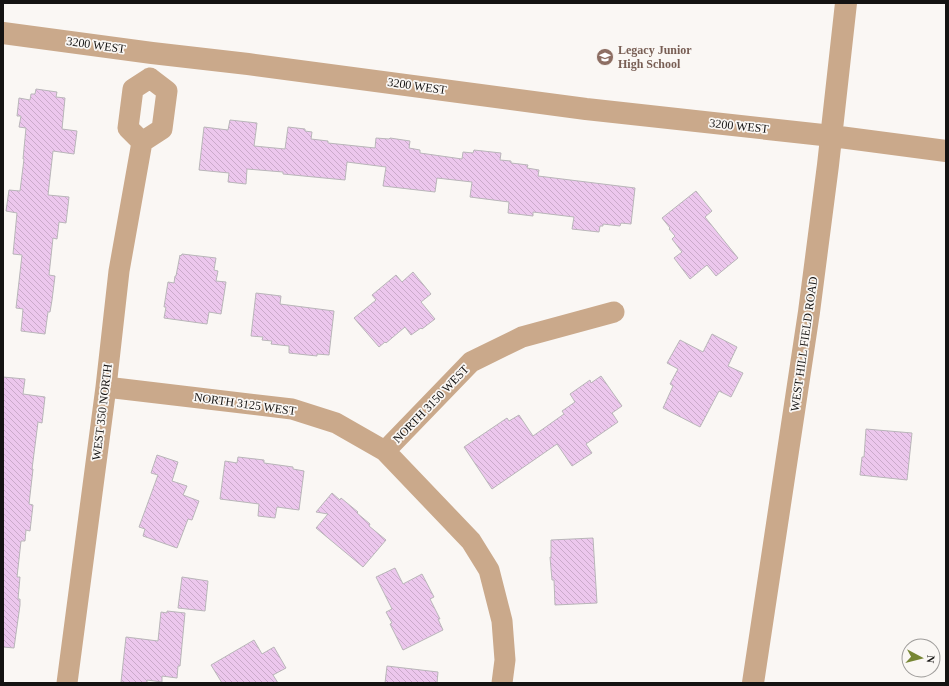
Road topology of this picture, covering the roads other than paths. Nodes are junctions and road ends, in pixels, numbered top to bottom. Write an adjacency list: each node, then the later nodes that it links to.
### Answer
1 (846, 3): 5 (street, WEST HILL FIELD ROAD)
2 (3, 33): 3 (street, 3200 WEST)
3 (152, 53): 4 (street); 5 (street, 3200 WEST)
4 (150, 78): 6 (street); 6 (street)
5 (832, 136): 7 (street, 3200 WEST); 13 (street, WEST HILL FIELD ROAD)
6 (142, 142): 9 (street, WEST 350 NORTH)
7 (946, 151)
8 (614, 312): 10 (street, NORTH 3150 WEST)
9 (106, 387): 10 (street, NORTH 3125 WEST); 11 (street, WEST 350 NORTH)
10 (385, 451): 12 (street, NORTH 3125 WEST)
11 (67, 683)
12 (502, 683)
13 (753, 683)

